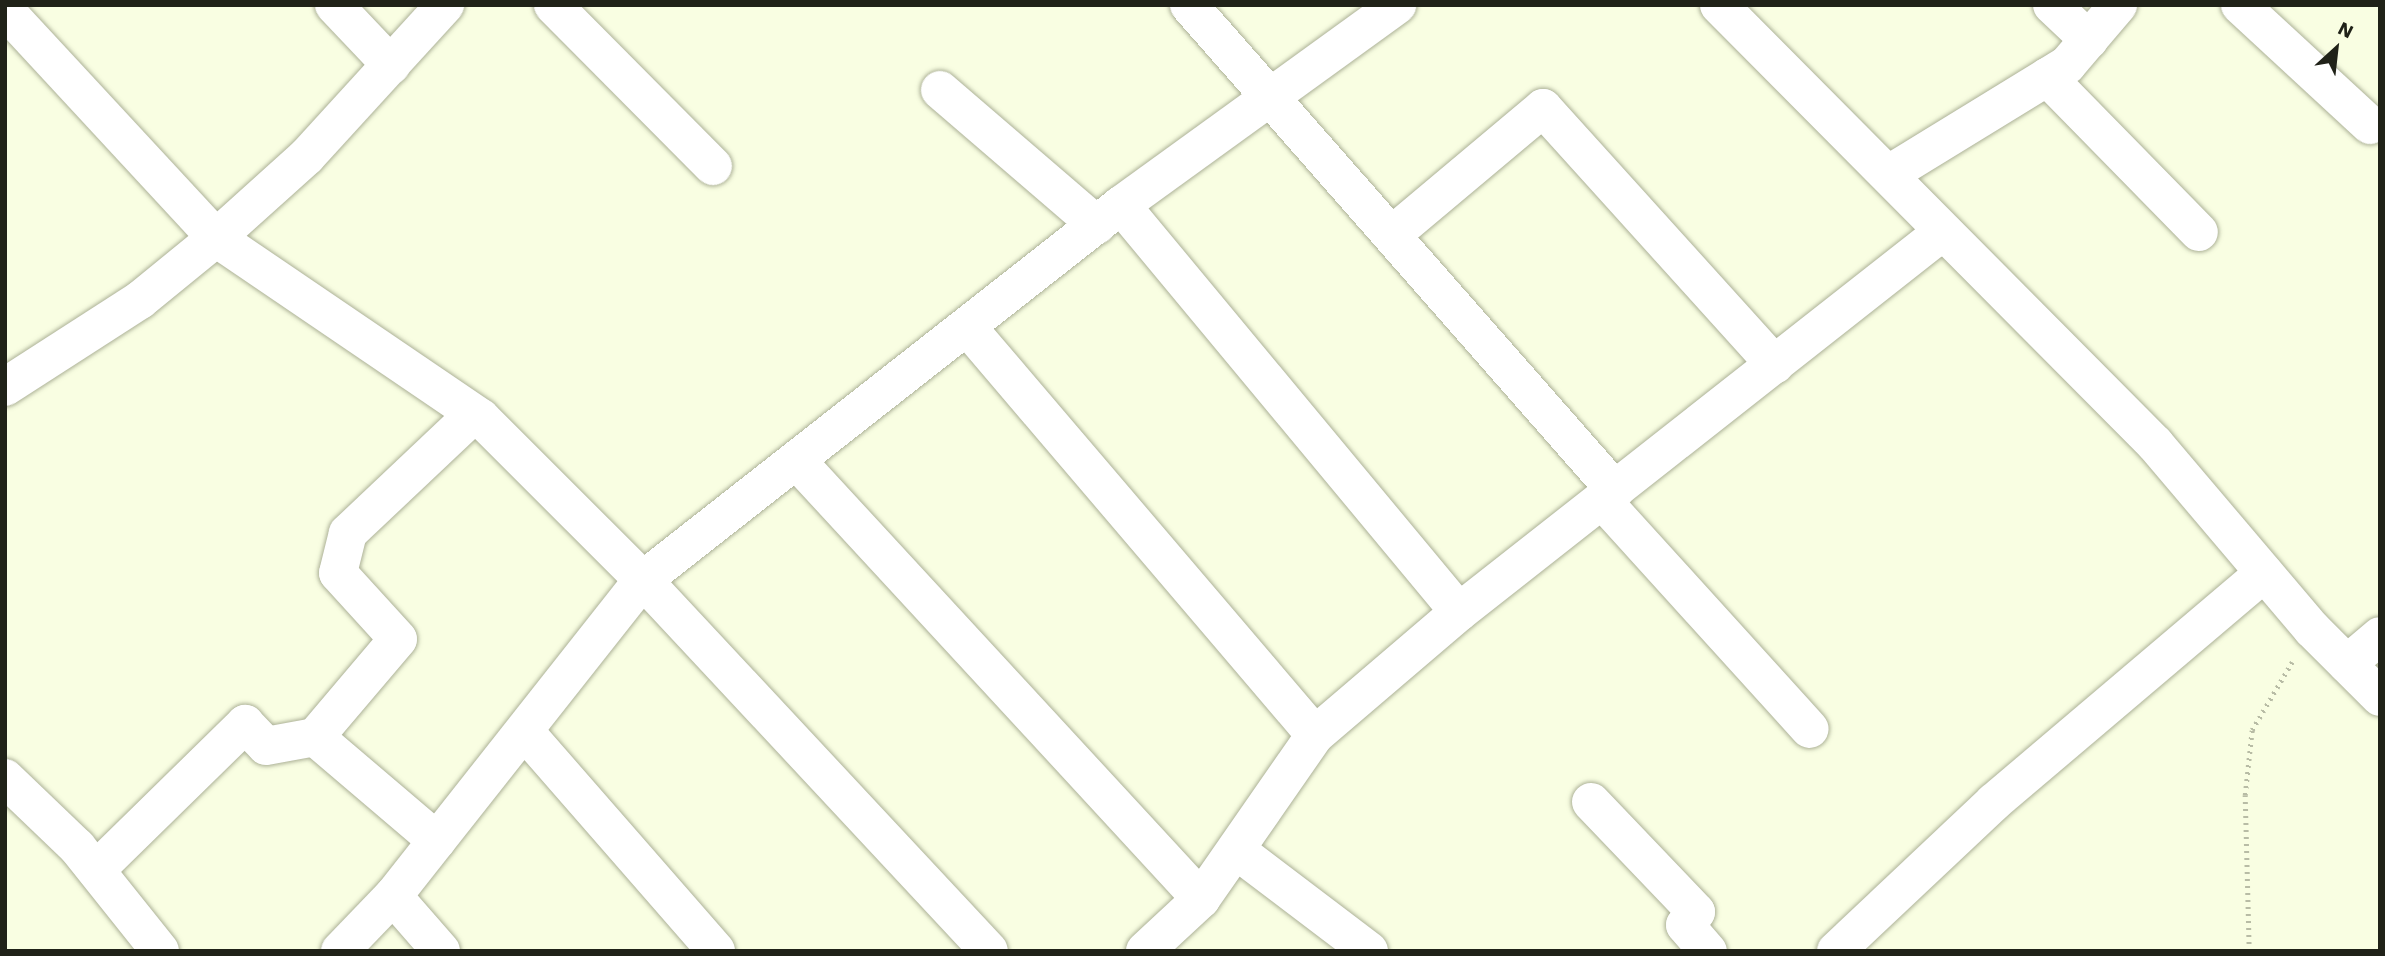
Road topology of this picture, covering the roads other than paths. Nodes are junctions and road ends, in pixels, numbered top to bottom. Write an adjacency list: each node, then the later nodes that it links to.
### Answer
1 (334, 5): 12 (street)
2 (445, 5): 12 (street)
3 (553, 5): 17 (street)
4 (1189, 5): 15 (street)
5 (1397, 5): 15 (street)
6 (1719, 5): 18 (street)
7 (2052, 5): 11 (street)
8 (2118, 5): 11 (street)
9 (2240, 5): 16 (street)
10 (5, 10): 23 (street)
11 (2089, 40): 13 (street)
12 (391, 65): 23 (street)
13 (2047, 77): 18 (street); 20 (street)
14 (940, 90): 19 (street)
15 (1272, 95): 19 (street); 22 (street)
16 (2370, 125)
17 (713, 166)
18 (1889, 174): 21 (street)
19 (1109, 215): 24 (street); 32 (street)
20 (2199, 232)
21 (1941, 233): 25 (street); 30 (street)
22 (1393, 234): 25 (street); 29 (street)
23 (216, 238): 26 (street); 27 (street)
24 (969, 329): 28 (street); 38 (street)
25 (1775, 365): 29 (street)
26 (5, 387)
27 (474, 414): 31 (street); 39 (street)
28 (797, 461): 31 (street); 46 (street)
29 (1609, 495): 32 (street); 36 (street)
30 (2264, 573): 34 (street); 55 (street)
31 (643, 580): 37 (street); 51 (street)
32 (1458, 612): 38 (street)
33 (2380, 636): 34 (street)
34 (2347, 664): 35 (street)
35 (2380, 697)
36 (1810, 729)
37 (526, 733): 42 (street); 50 (street)
38 (1315, 736): 43 (street)
39 (314, 737): 42 (street); 44 (street)
40 (5, 778): 44 (street)
41 (1591, 802): 54 (street)
42 (437, 841): 45 (street)
43 (1236, 850): 46 (street); 53 (street)
44 (96, 870): 47 (street)
45 (393, 896): 48 (street); 49 (street)
46 (1201, 899): 52 (street)
47 (160, 951)
48 (340, 951)
49 (440, 951)
50 (716, 951)
51 (989, 951)
52 (1144, 951)
53 (1369, 951)
54 (1708, 951)
55 (1836, 951)

